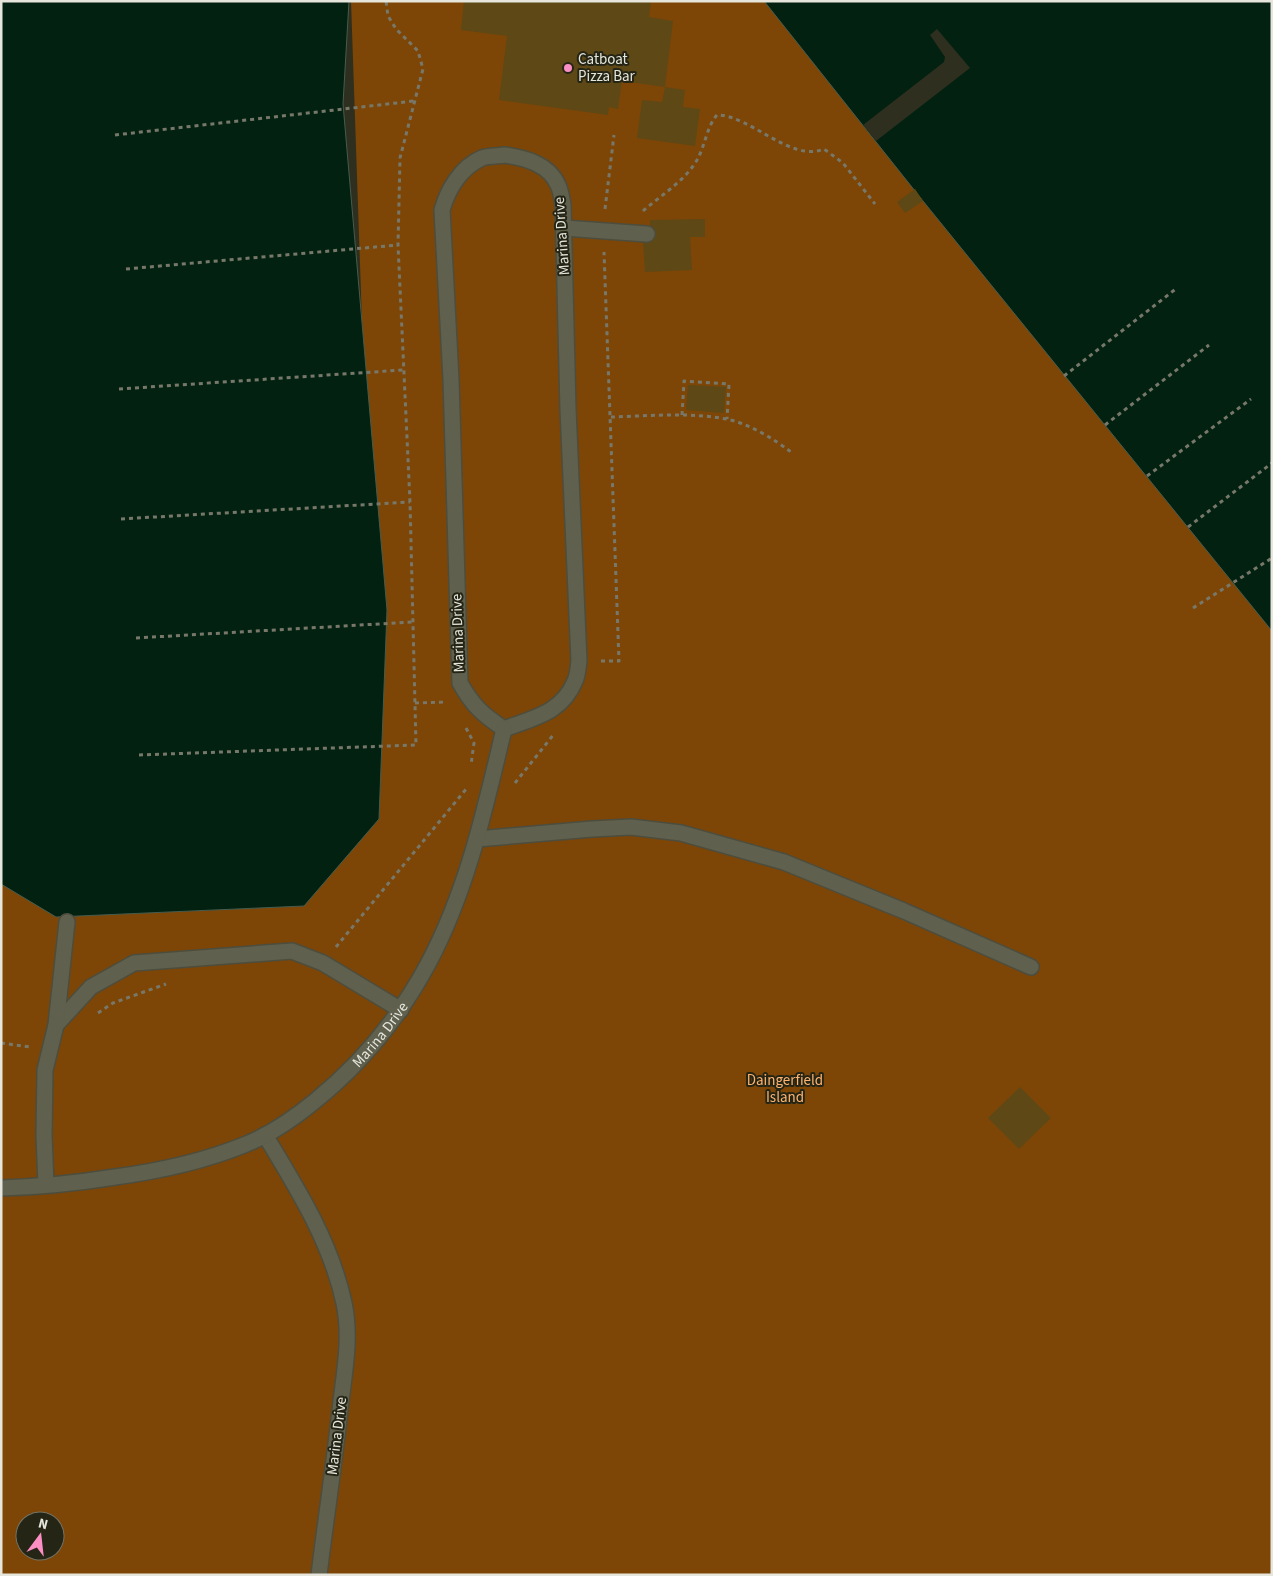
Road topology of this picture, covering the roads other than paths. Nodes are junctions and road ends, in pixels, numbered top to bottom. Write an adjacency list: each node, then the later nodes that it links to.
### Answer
1 (564, 228): 2 (street); 3 (street, Marina Drive); 3 (street, Marina Drive)
2 (647, 234)
3 (504, 729): 4 (street, Marina Drive)
4 (477, 839): 6 (street); 7 (street, Marina Drive)
5 (67, 922): 8 (street)
6 (1032, 967)
7 (401, 1010): 8 (street); 9 (street, Marina Drive)
8 (56, 1025): 10 (street)
9 (265, 1135): 10 (street, Marina Drive); 12 (street, Marina Drive)
10 (46, 1185): 11 (street, Marina Drive)
11 (1, 1188)
12 (319, 1575)

